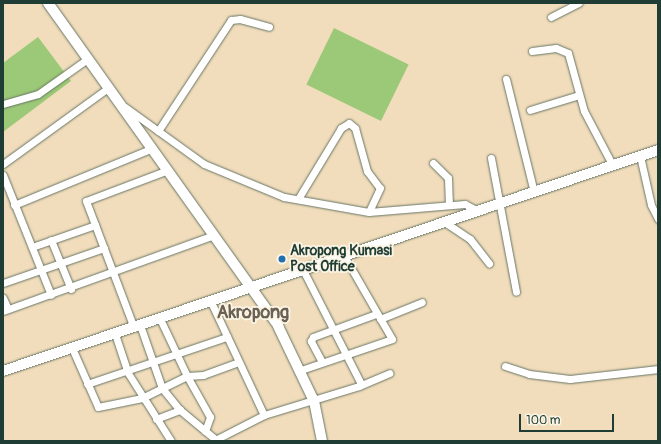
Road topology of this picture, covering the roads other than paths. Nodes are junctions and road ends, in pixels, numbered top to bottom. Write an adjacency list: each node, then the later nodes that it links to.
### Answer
1 (48, 3): 6 (street)
2 (579, 3): 3 (street)
3 (551, 18)
4 (269, 27): 13 (street)
5 (532, 51): 9 (street)
6 (86, 60): 8 (street); 10 (street)
7 (506, 79): 23 (street)
8 (108, 88): 11 (street); 19 (street)
9 (579, 95): 12 (street); 20 (street)
10 (3, 104)
11 (125, 107): 13 (street); 14 (street)
12 (530, 110)
13 (158, 132): 24 (street)
14 (153, 148): 21 (street); 25 (street)
15 (658, 150): 16 (street)
16 (640, 156): 20 (street); 30 (street)
17 (491, 158): 27 (street)
18 (433, 163): 26 (street)
19 (3, 164)
20 (613, 166): 23 (street)
21 (168, 170): 32 (street); 33 (street)
22 (3, 175): 25 (street)
23 (534, 192): 27 (street)
24 (298, 200): 29 (street); 29 (street)
25 (14, 205): 35 (street)
26 (449, 205): 28 (street); 29 (street)
27 (497, 205): 28 (street); 46 (street)
28 (478, 211): 31 (street)
29 (369, 212)
30 (658, 219)
31 (446, 223): 37 (street); 39 (street)
32 (95, 225): 34 (street); 36 (street)
33 (214, 235): 42 (street); 44 (street)
34 (52, 240): 35 (street); 38 (street)
35 (32, 247): 41 (street)
36 (104, 248): 38 (street); 42 (street)
37 (344, 256): 40 (street); 52 (street)
38 (60, 263): 41 (street); 45 (street)
39 (489, 263)
40 (302, 268): 44 (street); 55 (street)
41 (41, 269): 43 (street); 47 (street)
42 (114, 274): 45 (street); 54 (street)
43 (3, 283)
44 (252, 287): 49 (street); 66 (street)
45 (71, 289): 47 (street)
46 (516, 292)
47 (50, 295): 51 (street)
48 (3, 298): 51 (street)
49 (211, 302): 53 (street); 57 (street)
50 (422, 302): 52 (street)
51 (5, 310)
52 (378, 316): 55 (street); 59 (street)
53 (160, 319): 54 (street); 60 (street)
54 (137, 326): 56 (street); 63 (street)
55 (332, 330): 59 (street); 62 (street)
56 (115, 334): 58 (street); 68 (street)
57 (227, 337): 60 (street); 61 (street)
58 (72, 348): 67 (street); 71 (street)
59 (345, 355): 62 (street); 72 (street)
60 (175, 356): 63 (street); 70 (street)
61 (239, 362): 70 (street); 77 (street)
62 (322, 362): 66 (street)
63 (152, 363): 68 (street); 73 (street)
64 (505, 366): 65 (street)
65 (658, 369)
66 (301, 370): 75 (street)
67 (3, 371)
68 (128, 373): 71 (street); 74 (street)
69 (389, 373): 72 (street)
70 (187, 376): 73 (street); 79 (street)
71 (87, 384): 74 (street)
72 (361, 384): 75 (street)
73 (162, 388): 74 (street); 76 (street)
74 (142, 398): 78 (street)
75 (314, 401): 77 (street); 82 (street)
76 (180, 410): 78 (street); 79 (street)
77 (264, 415): 80 (street)
78 (156, 419): 81 (street)
79 (205, 431): 80 (street)
80 (214, 440)
81 (171, 441)
82 (322, 441)

